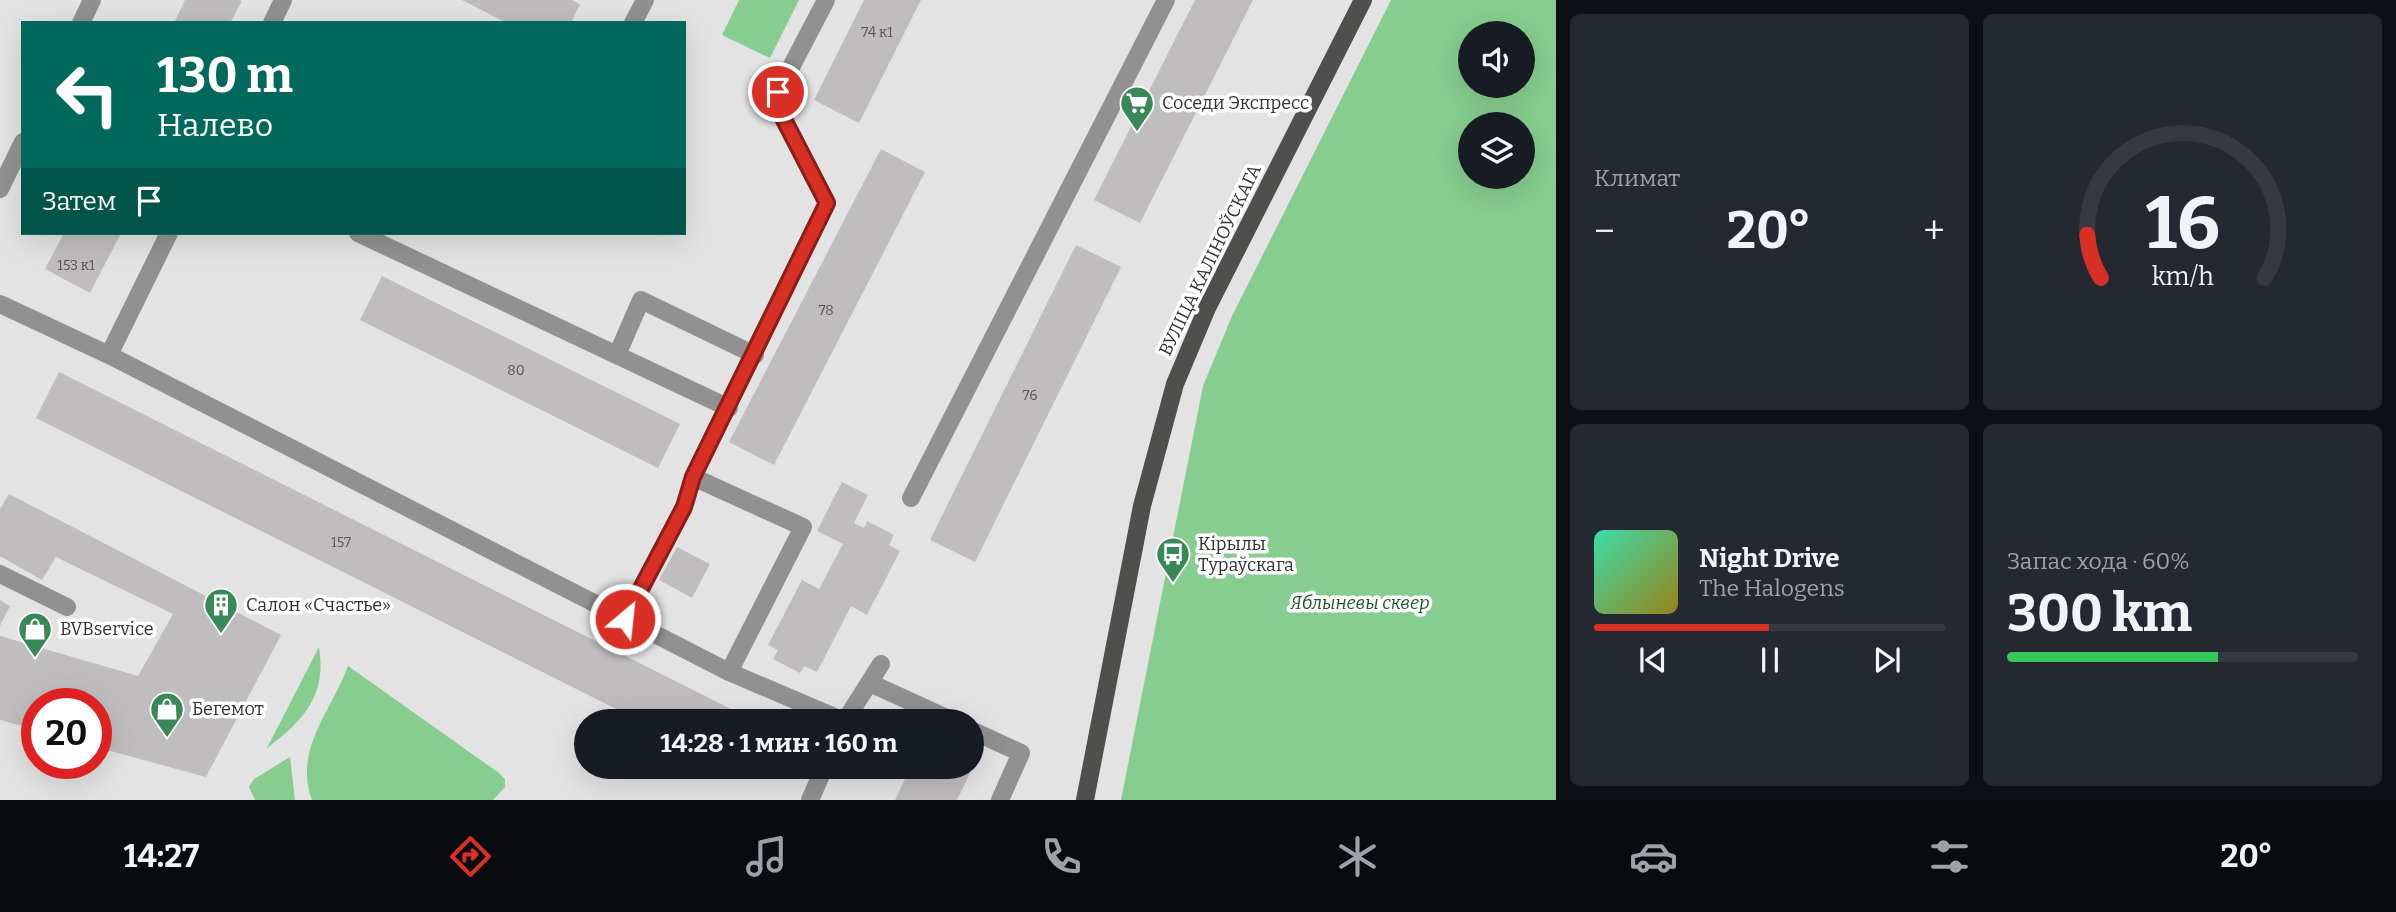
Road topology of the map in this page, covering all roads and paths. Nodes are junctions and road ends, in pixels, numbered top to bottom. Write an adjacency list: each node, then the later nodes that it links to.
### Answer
1 (92, 0): 7 (lane)
2 (283, 0): 8 (lane)
3 (645, 0): 9 (lane)
4 (826, 0): 17 (lane)
5 (1166, 0): 20 (lane)
6 (1363, 0): 34 (main road, ВУЛІЦА КАЛІНОЎСКАГА)
7 (82, 21)
8 (273, 21)
9 (634, 21)
10 (21, 146): 11 (lane)
11 (0, 189)
12 (168, 235): 15 (lane)
13 (362, 235): 16 (lane)
14 (2, 309): 15 (lane)
15 (109, 355): 23 (lane)
16 (617, 355): 17 (lane); 18 (lane)
17 (755, 355): 18 (lane)
18 (729, 408): 19 (lane)
19 (693, 477): 23 (lane); 25 (lane)
20 (911, 498)
21 (0, 574): 22 (lane)
22 (67, 607)
23 (625, 619): 25 (lane)
24 (881, 664): 26 (lane)
25 (729, 672): 27 (lane)
26 (870, 682): 28 (lane); 29 (lane)
27 (817, 709)
28 (853, 709)
29 (927, 709)
30 (984, 736): 33 (lane)
31 (819, 779): 32 (lane)
32 (810, 800)
33 (1000, 800)
34 (1085, 800)

